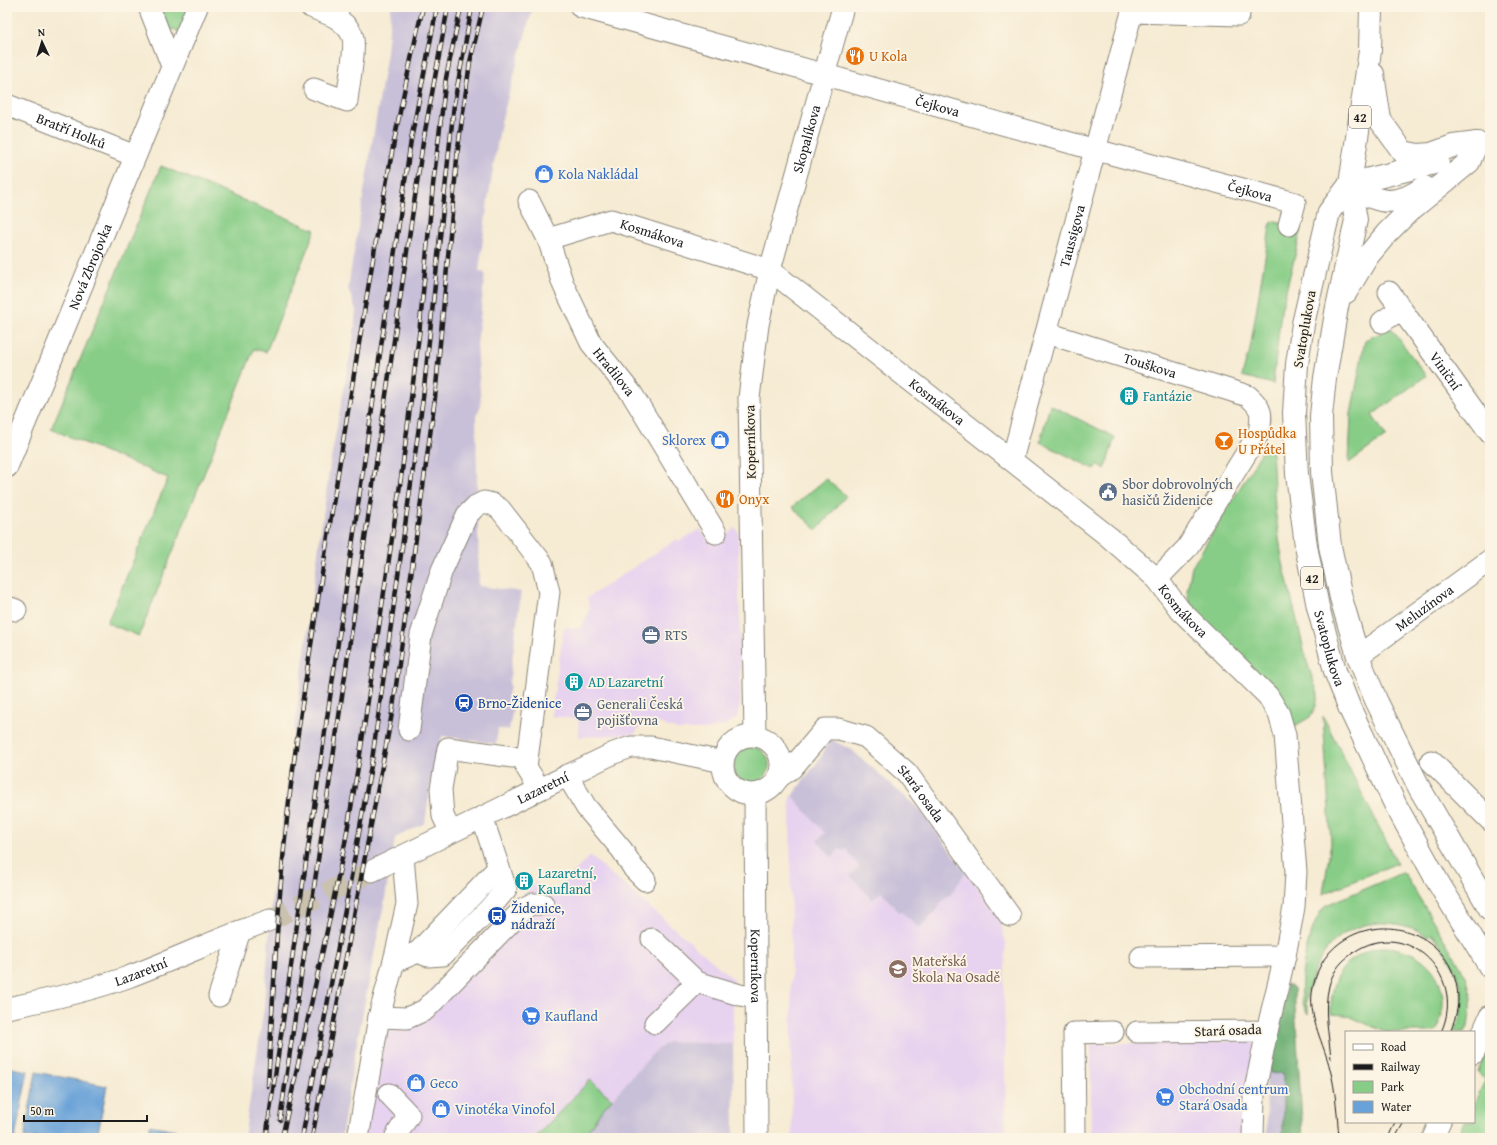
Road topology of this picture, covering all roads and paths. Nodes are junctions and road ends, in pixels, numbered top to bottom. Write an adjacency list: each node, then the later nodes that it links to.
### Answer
1 (149, 7): 10 (street)
2 (197, 7): 10 (street, Nová Zbrojovka)
3 (311, 7): 7 (street)
4 (581, 7): 11 (street, Čejkova)
5 (843, 7): 11 (street, Skopalíkova)
6 (1371, 7): 9 (main road, Svatoplukova / 42)
7 (337, 12): 12 (street)
8 (1239, 15): 15 (street, Taussigova)
9 (1370, 51): 14 (main road); 17 (main road, Svatoplukova / 42)
10 (172, 66): 16 (street, Nová Zbrojovka)
11 (824, 74): 15 (street, Čejkova); 21 (street, Skopalíkova)
12 (314, 89)
13 (7, 105): 16 (street, Bratří Holků)
14 (1483, 138): 17 (main road); 17 (main road); 23 (main road)
15 (1096, 150): 19 (street, Čejkova); 26 (street, Taussigova)
16 (135, 156): 29 (street, Nová Zbrojovka)
17 (1350, 184): 23 (main road, Svatoplukova / 42); 61 (main road, Svatoplukova / 42)
18 (529, 201): 20 (street, Hradilova)
19 (1289, 225)
20 (548, 239): 21 (street, Kosmákova); 30 (street, Hradilova)
21 (770, 270): 28 (street, Kosmákova); 35 (street, Koperníkova)
22 (1389, 292): 24 (street, Viniční)
23 (1337, 307): 33 (main road, Svatoplukova / 42)
24 (1401, 309): 25 (street); 27 (street, Viniční)
25 (1382, 322)
26 (1047, 333): 28 (street, Taussigova); 32 (street, Touškova)
27 (1490, 433)
28 (1012, 460): 32 (street, Kosmákova)
29 (7, 467)
30 (716, 533)
31 (1490, 560): 33 (street, Meluzínova)
32 (1157, 579): 50 (street, Kosmákova)
33 (1358, 656): 53 (main road, Svatoplukova / 42)
34 (409, 730): 43 (street)
35 (755, 736): 36 (street); 40 (street)
36 (778, 748): 37 (street); 42 (street)
37 (806, 752): 42 (street, Stará osada); 54 (street, Stará osada)
38 (513, 757): 47 (street)
39 (1431, 761): 46 (street)
40 (723, 762): 41 (street, Lazaretní); 44 (street)
41 (567, 775): 43 (street, Lazaretní); 51 (street)
42 (779, 778): 44 (street)
43 (539, 788): 45 (street, Lazaretní)
44 (755, 794): 64 (street, Koperníkova)
45 (482, 817): 47 (street, Lazaretní); 59 (street)
46 (1490, 820)
47 (451, 832): 48 (street, Lazaretní)
48 (403, 856): 49 (street, Lazaretní); 59 (street)
49 (372, 871)
50 (1296, 872): 58 (street, Stará osada)
51 (645, 880)
52 (543, 904): 67 (street)
53 (1490, 909)
54 (1010, 916)
55 (270, 920): 56 (street, Lazaretní)
56 (240, 931): 63 (street); 65 (street, Lazaretní)
57 (652, 939): 62 (street)
58 (1285, 956): 60 (street); 69 (street, Stará osada)
59 (395, 957): 67 (street)
60 (1141, 957)
61 (1490, 968)
62 (697, 982): 64 (street); 68 (street)
63 (219, 996)
64 (757, 998): 77 (street, Koperníkova)
65 (7, 1008)
66 (1490, 1016): 72 (street)
67 (379, 1017): 76 (street)
68 (655, 1023)
69 (1267, 1031): 71 (street, Stará osada); 79 (street)
70 (1113, 1032): 78 (street)
71 (1137, 1032)
72 (1475, 1051)
73 (389, 1094): 75 (street)
74 (1440, 1123): 80 (street)
75 (396, 1136)
76 (358, 1138)
77 (758, 1138)
78 (1075, 1138)
79 (1253, 1138)
80 (1432, 1138)

